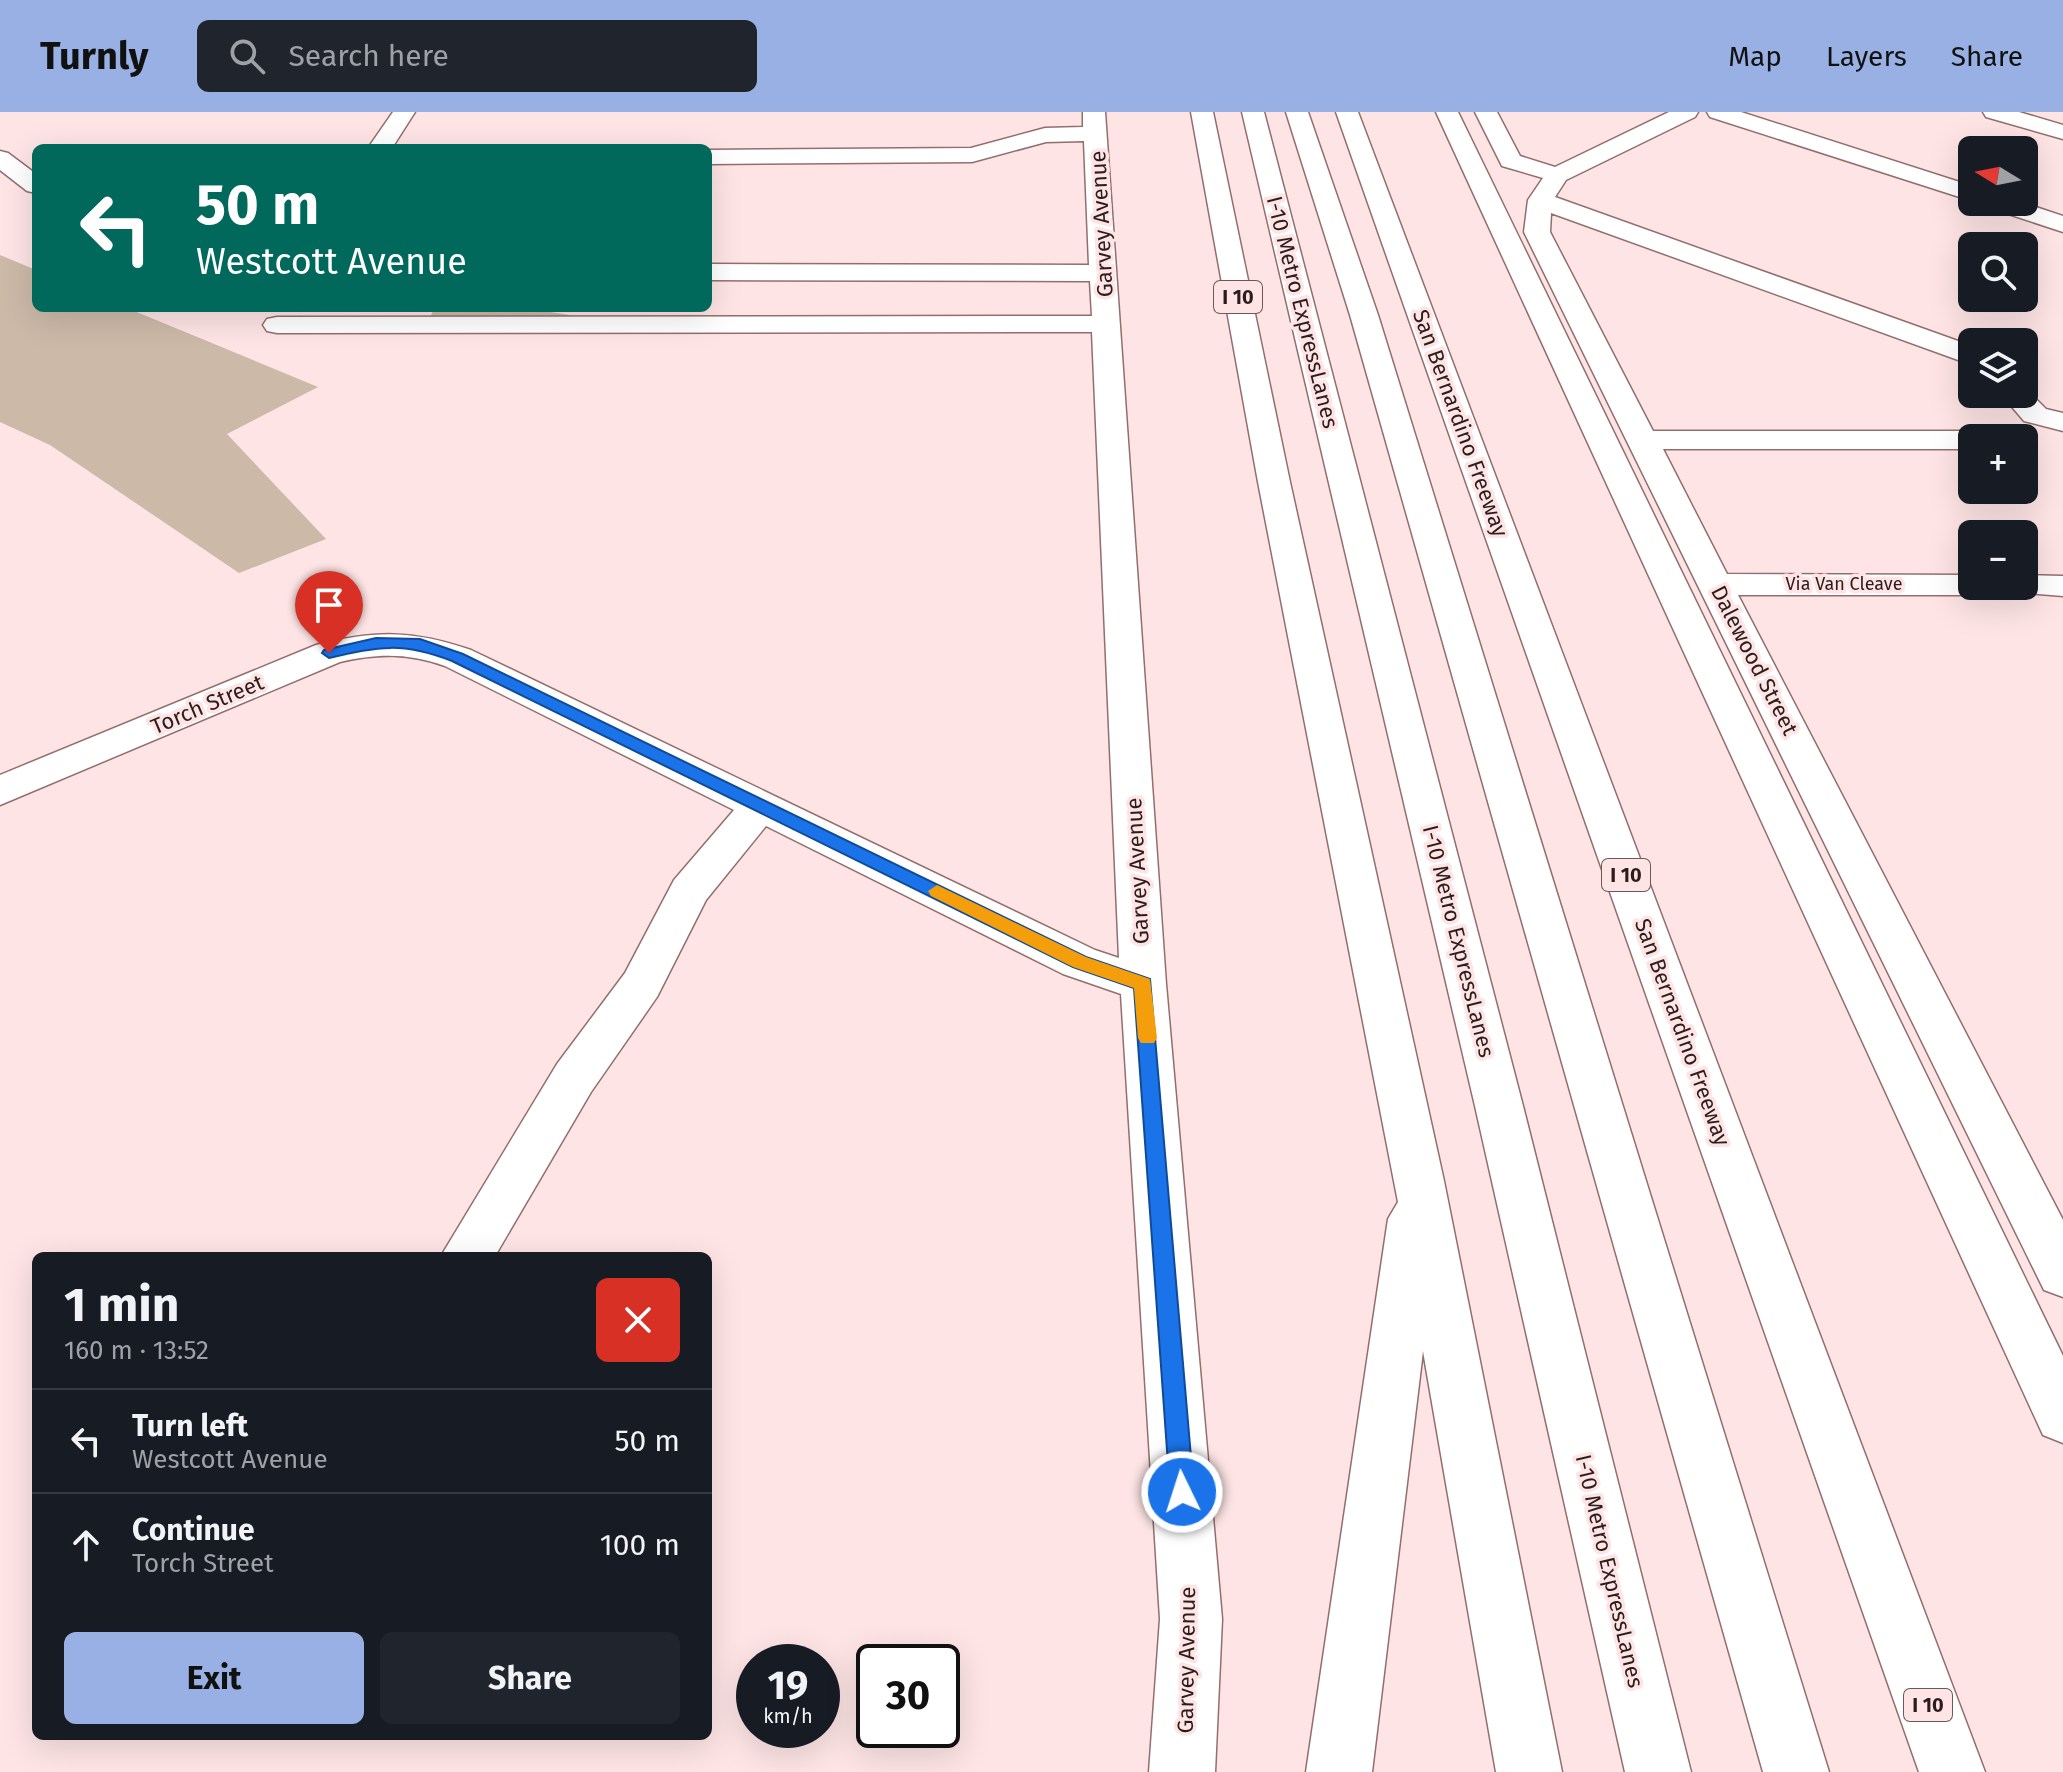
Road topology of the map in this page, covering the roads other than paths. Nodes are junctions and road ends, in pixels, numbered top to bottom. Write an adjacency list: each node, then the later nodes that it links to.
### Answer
1 (404, 112): 13 (main road)
2 (1202, 112): 37 (main road, I 10)
3 (1253, 112): 45 (main road, I-10 Metro ExpressLanes)
4 (1297, 112): 46 (main road)
5 (1347, 112): 41 (main road, San Bernardino Freeway / I 10)
6 (1447, 112): 40 (main road)
7 (1486, 112): 17 (main road)
8 (1687, 112): 17 (main road)
9 (1718, 112): 18 (main road)
10 (1994, 112): 12 (main road)
11 (1095, 123): 14 (main road); 22 (main road, Garvey Avenue)
12 (2063, 132)
13 (383, 144)
14 (712, 157)
15 (0, 158): 16 (main road)
16 (32, 183)
17 (1548, 188): 25 (main road); 28 (main road, Dalewood Street)
18 (1958, 189)
19 (2038, 216): 20 (main road)
20 (2063, 224)
21 (712, 272): 22 (main road)
22 (1103, 273): 23 (main road, Garvey Avenue)
23 (1107, 324): 24 (main road); 36 (main road, Garvey Avenue)
24 (277, 325)
25 (1958, 350)
26 (2029, 408): 27 (main road)
27 (2063, 422)
28 (1643, 440): 29 (main road); 30 (main road, Dalewood Street)
29 (1958, 440)
30 (1716, 584): 31 (main road, Via Van Cleave); 39 (main road, Dalewood Street)
31 (1958, 585)
32 (2038, 585): 33 (main road)
33 (2063, 586)
34 (0, 791): 35 (main road, Torch Street)
35 (761, 805): 36 (main road, Torch Street); 38 (main road)
36 (1143, 984): 42 (main road, Garvey Avenue)
37 (1419, 1181): 43 (main road); 44 (main road, I 10)
38 (469, 1252)
39 (2063, 1273)
40 (2063, 1416)
41 (1905, 1639): 47 (main road, San Bernardino Freeway / I 10); 48 (main road)
42 (1182, 1772)
43 (1339, 1772)
44 (1529, 1772)
45 (1658, 1772)
46 (1796, 1772)
47 (1952, 1772)
48 (1979, 1772)

